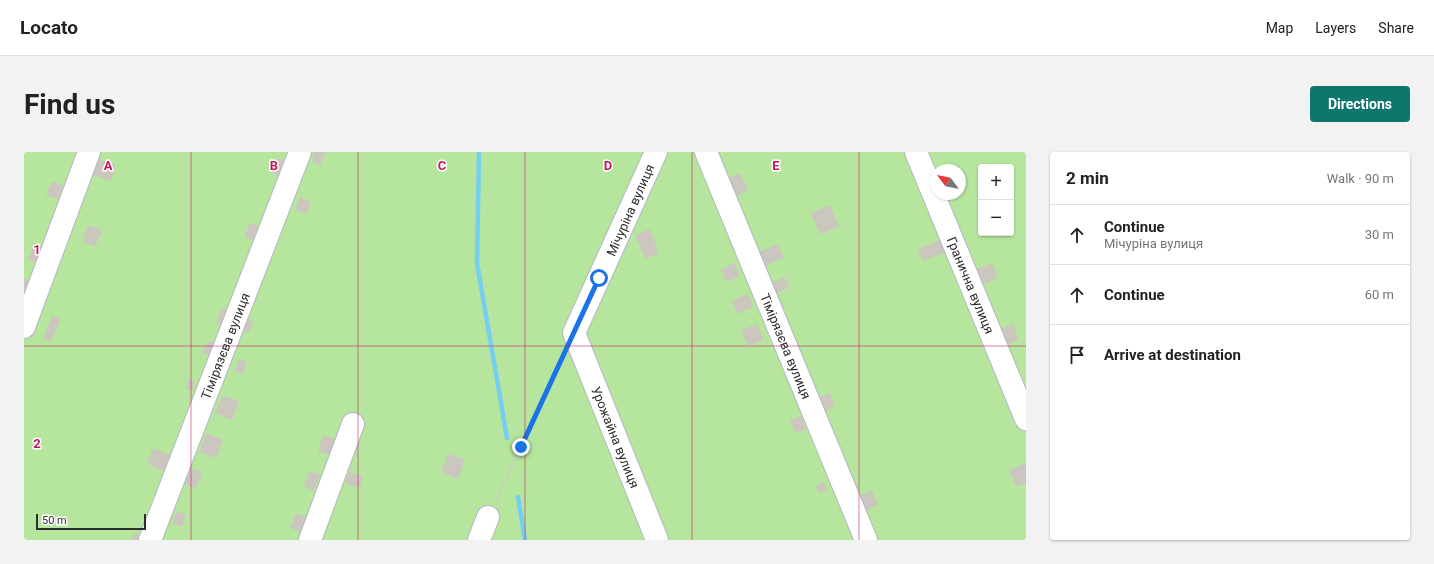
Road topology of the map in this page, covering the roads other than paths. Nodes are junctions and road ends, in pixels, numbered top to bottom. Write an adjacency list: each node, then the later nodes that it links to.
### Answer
1 (89, 152): 6 (lane)
2 (300, 152): 11 (lane, Тімірязєва вулиця)
3 (656, 152): 7 (lane, Мічуріна вулиця)
4 (706, 152): 15 (lane, Тімірязєва вулиця)
5 (916, 152): 8 (lane, Гранична вулиця)
6 (24, 327)
7 (574, 333): 14 (lane, Урожайна вулиця)
8 (1026, 419)
9 (353, 424): 12 (lane)
10 (488, 517): 13 (lane)
11 (150, 540)
12 (310, 540)
13 (479, 540)
14 (657, 540)
15 (866, 540)

